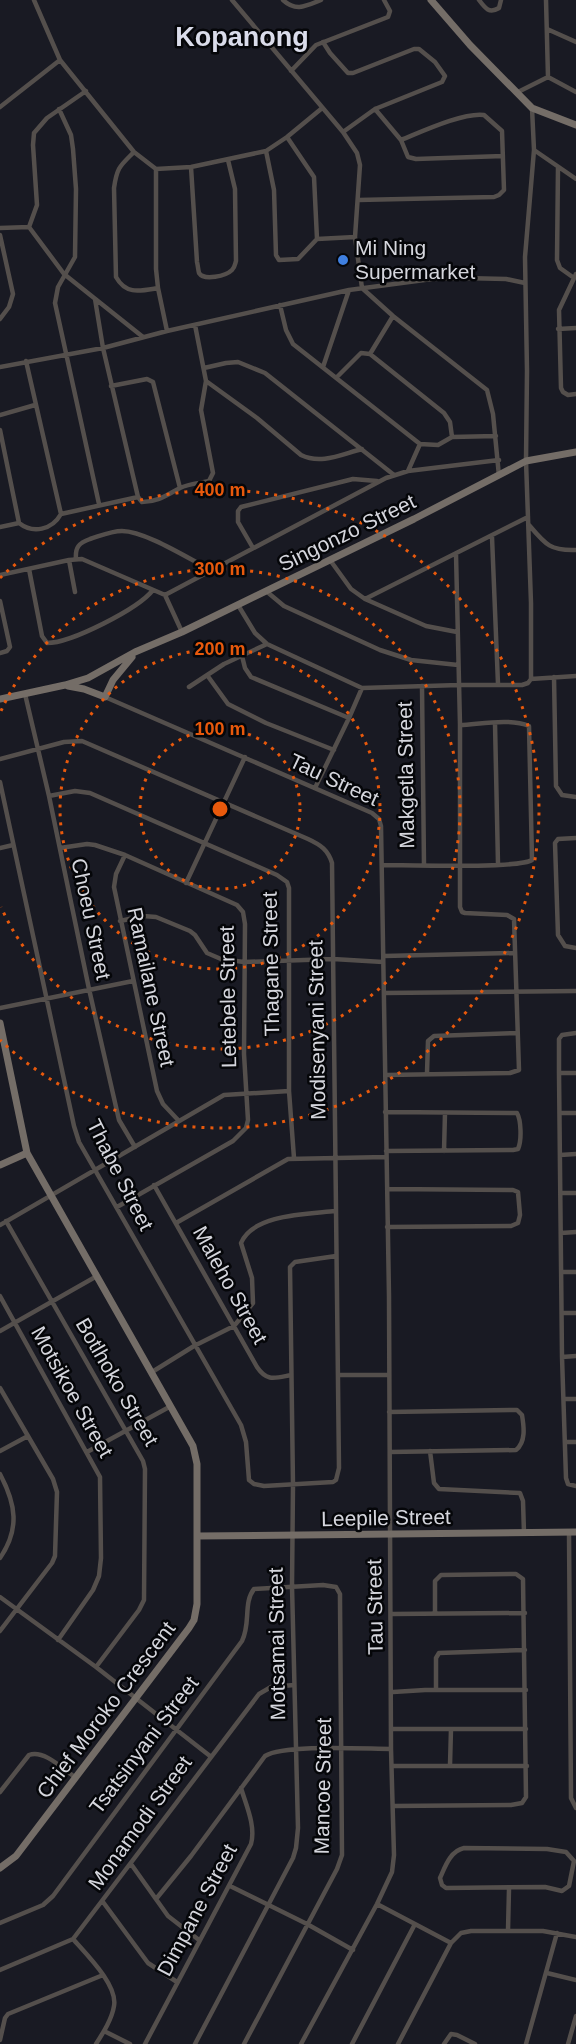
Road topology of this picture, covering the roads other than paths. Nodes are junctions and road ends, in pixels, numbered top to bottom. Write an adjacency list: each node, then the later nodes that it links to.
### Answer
1 (34, 0): 13 (street)
2 (283, 0): 3 (street)
3 (321, 0)
4 (384, 0): 11 (street)
5 (431, 0): 18 (street)
6 (479, 0): 7 (street)
7 (501, 0)
8 (546, 0): 10 (street)
9 (236, 1): 14 (street)
10 (547, 29): 12 (street); 15 (street)
11 (323, 42): 14 (street); 23 (street)
12 (576, 42)
13 (60, 60): 16 (street); 19 (street)
14 (291, 71): 22 (street)
15 (548, 77): 17 (street); 18 (street)
16 (86, 91): 21 (street); 30 (street)
17 (576, 92)
18 (516, 93): 20 (street)
19 (0, 107)
20 (532, 108): 24 (street); 28 (street)
21 (60, 109): 39 (street); 43 (street)
22 (321, 109): 25 (street); 26 (street)
23 (375, 109): 25 (street); 27 (street)
24 (576, 125)
25 (342, 132): 37 (street)
26 (287, 137): 29 (street); 42 (street)
27 (401, 140): 31 (street); 31 (street)
28 (534, 150): 34 (street); 45 (street)
29 (266, 151): 32 (street); 42 (street)
30 (135, 152): 35 (street); 46 (street)
31 (503, 156): 37 (street)
32 (228, 160): 33 (street); 33 (street)
33 (191, 166): 35 (street)
34 (558, 167): 36 (street); 44 (street)
35 (156, 169): 46 (street)
36 (576, 179)
37 (358, 200): 41 (street)
38 (0, 228): 39 (street)
39 (29, 228): 43 (street)
40 (0, 235): 52 (street)
41 (355, 237): 42 (street); 47 (street)
42 (317, 239)
43 (64, 274): 49 (street); 59 (street)
44 (575, 277): 55 (street)
45 (525, 283): 47 (street); 78 (street)
46 (158, 288): 56 (street)
47 (363, 288): 48 (street); 51 (street)
48 (349, 290): 50 (street); 63 (street)
49 (94, 299): 57 (street); 58 (street)
50 (280, 304): 53 (street); 63 (street)
51 (393, 316): 60 (street); 73 (street)
52 (0, 319)
53 (195, 325): 56 (street); 64 (street)
54 (576, 328): 55 (street)
55 (558, 329): 68 (street)
56 (167, 331): 57 (street)
57 (143, 337): 58 (street)
58 (103, 348): 59 (street); 67 (street)
59 (66, 354): 61 (street); 85 (street)
60 (370, 354): 65 (street); 72 (street)
61 (26, 362): 62 (street); 69 (street)
62 (0, 367)
63 (323, 367): 65 (street)
64 (204, 368): 66 (street); 75 (street)
65 (336, 378): 74 (street)
66 (206, 381): 75 (street); 83 (street)
67 (111, 386): 83 (street); 84 (street)
68 (576, 394)
69 (35, 405): 70 (street); 86 (street)
70 (0, 415)
71 (0, 430): 88 (street)
72 (452, 436): 73 (street); 74 (street)
73 (496, 436): 77 (street)
74 (420, 444): 79 (street)
75 (362, 449): 80 (street)
76 (576, 452): 78 (street, Singonzo Street)
77 (498, 460): 79 (street); 81 (street)
78 (526, 461): 81 (street, Singonzo Street); 87 (street)
79 (408, 471): 80 (street)
80 (394, 476): 82 (street)
81 (499, 476): 97 (street, Singonzo Street)
82 (378, 481): 92 (street); 92 (street)
83 (180, 488): 84 (street)
84 (138, 497): 85 (street)
85 (99, 504): 86 (street)
86 (61, 514): 88 (street)
87 (528, 517): 89 (street); 91 (street)
88 (19, 523): 90 (street)
89 (528, 524): 93 (street); 118 (street)
90 (0, 527)
91 (492, 537): 94 (street); 119 (street)
92 (253, 548): 99 (street)
93 (576, 550)
94 (456, 554): 105 (street); 109 (street)
95 (76, 559): 96 (street); 99 (street); 101 (street)
96 (69, 560): 98 (street); 103 (street)
97 (330, 560): 102 (street, Singonzo Street); 105 (street)
98 (29, 569): 100 (street); 101 (street)
99 (211, 570): 104 (street)
100 (0, 575)
101 (153, 590): 104 (street)
102 (266, 591): 107 (street, Singonzo Street); 114 (street)
103 (75, 592)
104 (165, 595): 108 (street)
105 (365, 599): 109 (street)
106 (0, 601): 112 (street)
107 (238, 605): 108 (street, Singonzo Street); 110 (street)
108 (182, 632): 111 (street, Singonzo Street)
109 (457, 632): 114 (street)
110 (267, 644): 113 (street); 124 (street)
111 (135, 652): 121 (street, Singonzo Street); 126 (street, Singonzo Street)
112 (0, 653)
113 (242, 656): 115 (street); 128 (street)
114 (458, 665): 120 (street)
115 (207, 675): 123 (street); 132 (street)
116 (576, 676): 117 (street)
117 (554, 677): 118 (street); 138 (street)
118 (531, 678): 119 (street)
119 (498, 684): 120 (street)
120 (459, 685): 122 (street); 130 (street)
121 (65, 686): 125 (street, Singonzo Street); 126 (street, Singonzo Street)
122 (422, 686): 124 (street); 148 (street, Makgetla Street)
123 (189, 687)
124 (362, 688): 128 (street)
125 (25, 694): 127 (street, Singonzo Street); 131 (street, Choeu Street)
126 (105, 697): 133 (street, Tau Street)
127 (0, 699)
128 (349, 718): 132 (street)
129 (495, 723): 130 (street); 146 (street); 146 (street)
130 (460, 725): 149 (street)
131 (38, 750): 134 (street); 137 (street, Choeu Street); 139 (street, Modisenyani Street)
132 (334, 750): 136 (street)
133 (245, 757): 136 (street, Tau Street); 139 (street)
134 (0, 759)
135 (0, 782): 142 (street, Thabe Street)
136 (315, 788): 147 (street, Tau Street)
137 (49, 796): 141 (street, Thagane Street); 144 (street, Choeu Street)
138 (576, 797)
139 (223, 801): 141 (street); 154 (street, Modisenyani Street)
140 (576, 838): 152 (street)
141 (204, 843): 150 (street); 156 (street, Thagane Street)
142 (13, 845): 143 (street); 163 (street, Thabe Street)
143 (0, 848)
144 (60, 848): 145 (street, Letebele Street); 159 (street, Choeu Street)
145 (125, 855): 150 (street, Letebele Street); 151 (street, Ramailane Street)
146 (498, 864): 149 (street)
147 (382, 865): 148 (street); 155 (street, Tau Street)
148 (424, 865): 149 (street)
149 (462, 865): 153 (street)
150 (186, 883): 157 (street, Letebele Street)
151 (120, 921): 157 (street); 158 (street, Ramailane Street)
152 (576, 948)
153 (515, 953): 155 (street); 161 (street)
154 (333, 959): 155 (street); 156 (street); 186 (street, Modisenyani Street)
155 (384, 959): 162 (street, Tau Street)
156 (289, 961): 157 (street); 173 (street, Thagane Street)
157 (244, 962): 174 (street, Letebele Street)
158 (133, 981): 159 (street); 179 (street, Ramailane Street)
159 (89, 989): 163 (street); 180 (street, Choeu Street)
160 (576, 991): 161 (street)
161 (515, 992): 162 (street); 166 (street)
162 (384, 993): 172 (street, Tau Street)
163 (46, 998): 164 (street); 190 (street, Thabe Street)
164 (0, 1008)
165 (0, 1023): 168 (street, Chief Moroko Crescent)
166 (517, 1033): 169 (street); 169 (street)
167 (576, 1033): 170 (street)
168 (1, 1036): 183 (street, Chief Moroko Crescent)
169 (426, 1073): 172 (street)
170 (559, 1073): 171 (street); 177 (street)
171 (576, 1073)
172 (386, 1075): 175 (street, Tau Street)
173 (290, 1091): 174 (street); 187 (street, Thagane Street)
174 (246, 1093): 179 (street); 191 (street, Letebele Street)
175 (385, 1112): 176 (street); 181 (street, Tau Street)
176 (445, 1113): 182 (street); 182 (street)
177 (560, 1113): 178 (street); 185 (street)
178 (576, 1113)
179 (179, 1120): 180 (street)
180 (135, 1147): 190 (street)
181 (386, 1151): 182 (street); 188 (street, Tau Street)
182 (444, 1151)
183 (27, 1153): 189 (street); 195 (street, Chief Moroko Crescent)
184 (576, 1154): 185 (street)
185 (560, 1155): 194 (street)
186 (334, 1157): 187 (street); 188 (street); 197 (street, Modisenyani Street)
187 (294, 1158): 199 (street)
188 (386, 1158): 192 (street, Tau Street)
189 (0, 1165)
190 (95, 1172): 195 (street); 196 (street, Thabe Street)
191 (154, 1185): 196 (street, Letebele Street); 199 (street, Maleho Street)
192 (387, 1189): 201 (street, Tau Street); 201 (street)
193 (576, 1192): 194 (street)
194 (561, 1193): 203 (street)
195 (51, 1196): 198 (street); 207 (street, Chief Moroko Crescent)
196 (117, 1207): 215 (street, Thabe Street)
197 (335, 1211): 204 (street, Modisenyani Street); 213 (street)
198 (6, 1221): 200 (street); 209 (street, Botlhoko Street)
199 (176, 1223): 213 (street, Maleho Street)
200 (0, 1225)
201 (387, 1227): 221 (street, Tau Street)
202 (576, 1232): 203 (street)
203 (561, 1233): 205 (street)
204 (336, 1256): 219 (street, Motsamai Street); 220 (street, Modisenyani Street)
205 (562, 1272): 206 (street); 210 (street)
206 (576, 1272)
207 (97, 1276): 209 (street); 218 (street, Chief Moroko Crescent)
208 (0, 1296): 212 (street, Motsikoe Street)
209 (51, 1302): 212 (street); 227 (street, Botlhoko Street)
210 (562, 1313): 211 (street); 216 (street)
211 (576, 1313)
212 (14, 1323): 214 (street); 233 (street, Motsikoe Street)
213 (234, 1326): 215 (street); 219 (street, Maleho Street)
214 (0, 1331)
215 (194, 1346): 218 (street); 236 (street, Thabe Street)
216 (562, 1356): 217 (street); 223 (street)
217 (576, 1356)
218 (152, 1372): 225 (street, Chief Moroko Crescent)
219 (291, 1375): 236 (street, Motsamai Street)
220 (339, 1375): 221 (street); 236 (street, Modisenyani Street)
221 (390, 1375): 226 (street, Tau Street)
222 (0, 1388): 228 (street)
223 (564, 1399): 224 (street); 229 (street)
224 (576, 1399)
225 (171, 1406): 227 (street); 242 (street, Chief Moroko Crescent)
226 (389, 1412): 232 (street); 234 (street, Tau Street)
227 (126, 1431): 233 (street); 255 (street, Botlhoko Street)
228 (28, 1436): 231 (street); 248 (street)
229 (565, 1442): 230 (street); 237 (street)
230 (576, 1442)
231 (0, 1451)
232 (430, 1451): 234 (street); 239 (street)
233 (87, 1452): 253 (street, Motsikoe Street)
234 (390, 1452): 240 (street, Tau Street)
235 (0, 1474): 243 (street)
236 (293, 1485): 241 (street, Motsamai Street)
237 (576, 1486)
238 (572, 1532): 239 (street, Leepile Street); 244 (street)
239 (524, 1533): 240 (street, Leepile Street)
240 (390, 1534): 241 (street, Leepile Street); 251 (street, Tau Street)
241 (292, 1535): 242 (street, Leepile Street); 246 (street, Motsamai Street)
242 (197, 1536): 260 (street, Chief Moroko Crescent)
243 (0, 1558)
244 (569, 1580): 245 (street); 276 (street)
245 (576, 1580)
246 (292, 1586): 256 (street, Motsamai Street); 261 (street, Tsatsinyani Street); 265 (street, Mancoe Street)
247 (0, 1597): 248 (street)
248 (17, 1610): 252 (street); 253 (street)
249 (435, 1613): 250 (street); 250 (street); 251 (street)
250 (525, 1613): 254 (street)
251 (392, 1614): 259 (street, Tau Street)
252 (0, 1631)
253 (57, 1640): 255 (street)
254 (525, 1650): 257 (street); 258 (street)
255 (96, 1667): 260 (street)
256 (294, 1685): 267 (street, Motsamai Street); 268 (street, Monamodi Street)
257 (436, 1690): 258 (street); 259 (street)
258 (526, 1690): 264 (street)
259 (393, 1692): 262 (street, Tau Street)
260 (136, 1698): 261 (street); 272 (street, Chief Moroko Crescent)
261 (176, 1729): 268 (street); 285 (street, Tsatsinyani Street)
262 (392, 1729): 263 (street); 266 (street, Tau Street)
263 (451, 1729): 264 (street); 269 (street)
264 (526, 1729): 271 (street)
265 (342, 1749): 266 (street); 267 (street); 286 (street, Mancoe Street)
266 (392, 1749): 270 (street, Tau Street)
267 (296, 1750): 273 (street); 284 (street, Motsamai Street)
268 (210, 1756): 277 (street, Monamodi Street)
269 (450, 1765): 270 (street); 271 (street)
270 (392, 1766): 275 (street, Tau Street)
271 (527, 1766): 275 (street)
272 (76, 1778): 274 (street); 278 (street, Chief Moroko Crescent)
273 (241, 1788): 279 (street, Dimpane Street); 281 (street)
274 (0, 1792)
275 (393, 1806): 283 (street, Tau Street)
276 (576, 1808)
277 (131, 1864): 281 (street); 282 (street, Monamodi Street)
278 (0, 1868)
279 (230, 1886): 284 (street); 292 (street, Dimpane Street)
280 (509, 1889): 280 (street); 288 (street)
281 (156, 1899): 292 (street)
282 (103, 1902): 291 (street, Monamodi Street); 299 (street)
283 (377, 1904): 287 (street); 294 (street, Tau Street)
284 (268, 1905): 286 (street); 306 (street, Motsamai Street)
285 (0, 1923)
286 (307, 1924): 294 (street); 307 (street, Mancoe Street)
287 (415, 1924): 293 (street); 309 (street)
288 (508, 1930): 289 (street); 293 (street)
289 (557, 1933): 290 (street); 296 (street)
290 (576, 1936)
291 (73, 1939): 295 (street, Monamodi Street); 297 (street)
292 (199, 1940): 299 (street, Dimpane Street)
293 (451, 1943): 310 (street)
294 (352, 1950): 308 (street, Tau Street)
295 (0, 1970)
296 (546, 1973): 298 (street); 313 (street)
297 (102, 1975): 301 (street); 302 (street)
298 (576, 1980)
299 (177, 1982): 305 (street, Dimpane Street)
300 (576, 2016): 314 (street)
301 (104, 2031): 303 (street); 304 (street)
302 (0, 2040)
303 (96, 2044)
304 (130, 2044)
305 (144, 2044)
306 (195, 2044)
307 (244, 2044)
308 (302, 2044)
309 (352, 2044)
310 (398, 2044)
311 (444, 2044): 312 (street)
312 (475, 2044)
313 (526, 2044)
314 (568, 2044)

